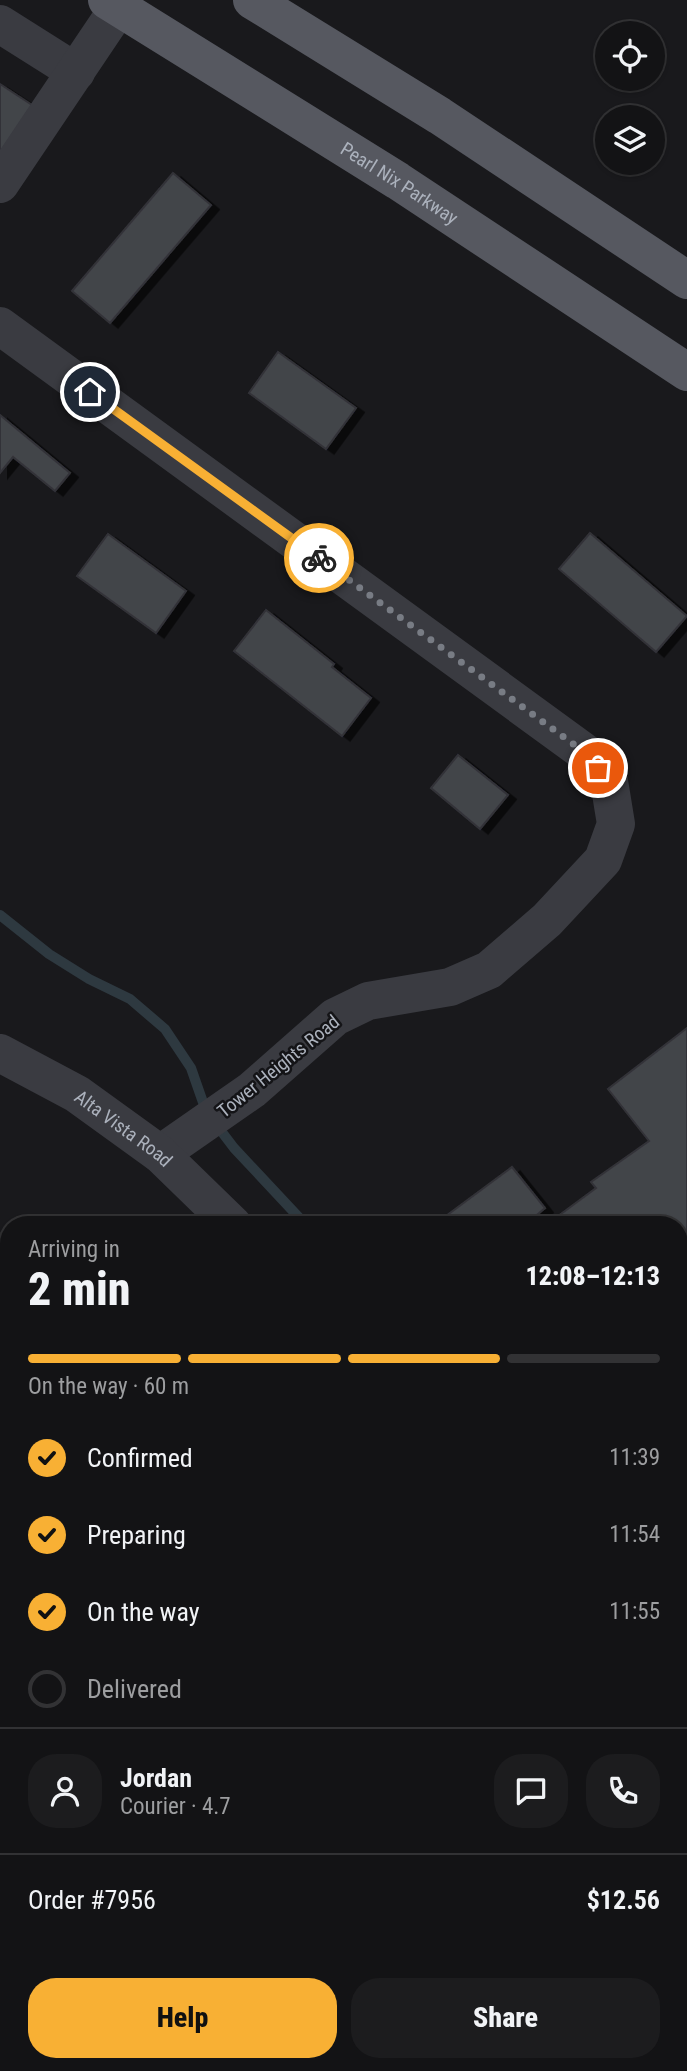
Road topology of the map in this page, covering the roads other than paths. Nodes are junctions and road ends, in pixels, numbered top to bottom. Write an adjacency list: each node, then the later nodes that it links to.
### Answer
1 (252, 0): 6 (main road)
2 (113, 4): 4 (street); 8 (main road, Pearl Nix Parkway)
3 (0, 24): 4 (street)
4 (76, 72): 5 (street)
5 (0, 184)
6 (687, 280)
7 (0, 326): 10 (street, Tower Heights Road)
8 (687, 372)
9 (0, 1053): 10 (street, Alta Vista Road)
10 (160, 1154): 11 (street, Alta Vista Road)
11 (224, 1216)

